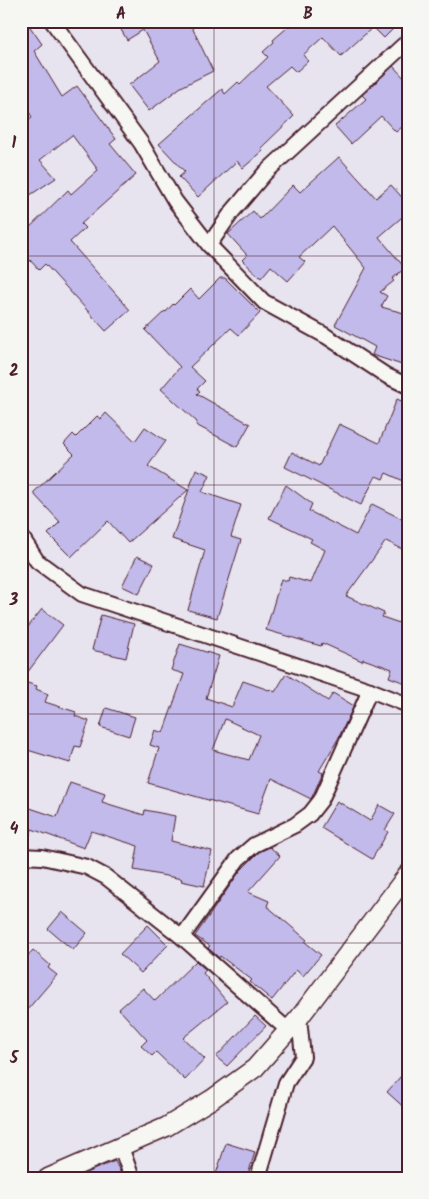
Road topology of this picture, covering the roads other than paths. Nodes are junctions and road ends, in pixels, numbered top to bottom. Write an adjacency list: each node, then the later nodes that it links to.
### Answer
1 (52, 21): 3 (street)
2 (408, 41): 3 (street)
3 (209, 245): 4 (street)
4 (408, 386)
5 (21, 536): 6 (street)
6 (370, 690): 7 (street); 10 (street)
7 (408, 705)
8 (21, 856): 10 (street)
9 (408, 874): 11 (street)
10 (182, 936): 11 (street)
11 (294, 1024): 12 (street); 15 (street)
12 (121, 1147): 13 (street); 14 (street)
13 (48, 1178)
14 (132, 1178)
15 (258, 1178)

